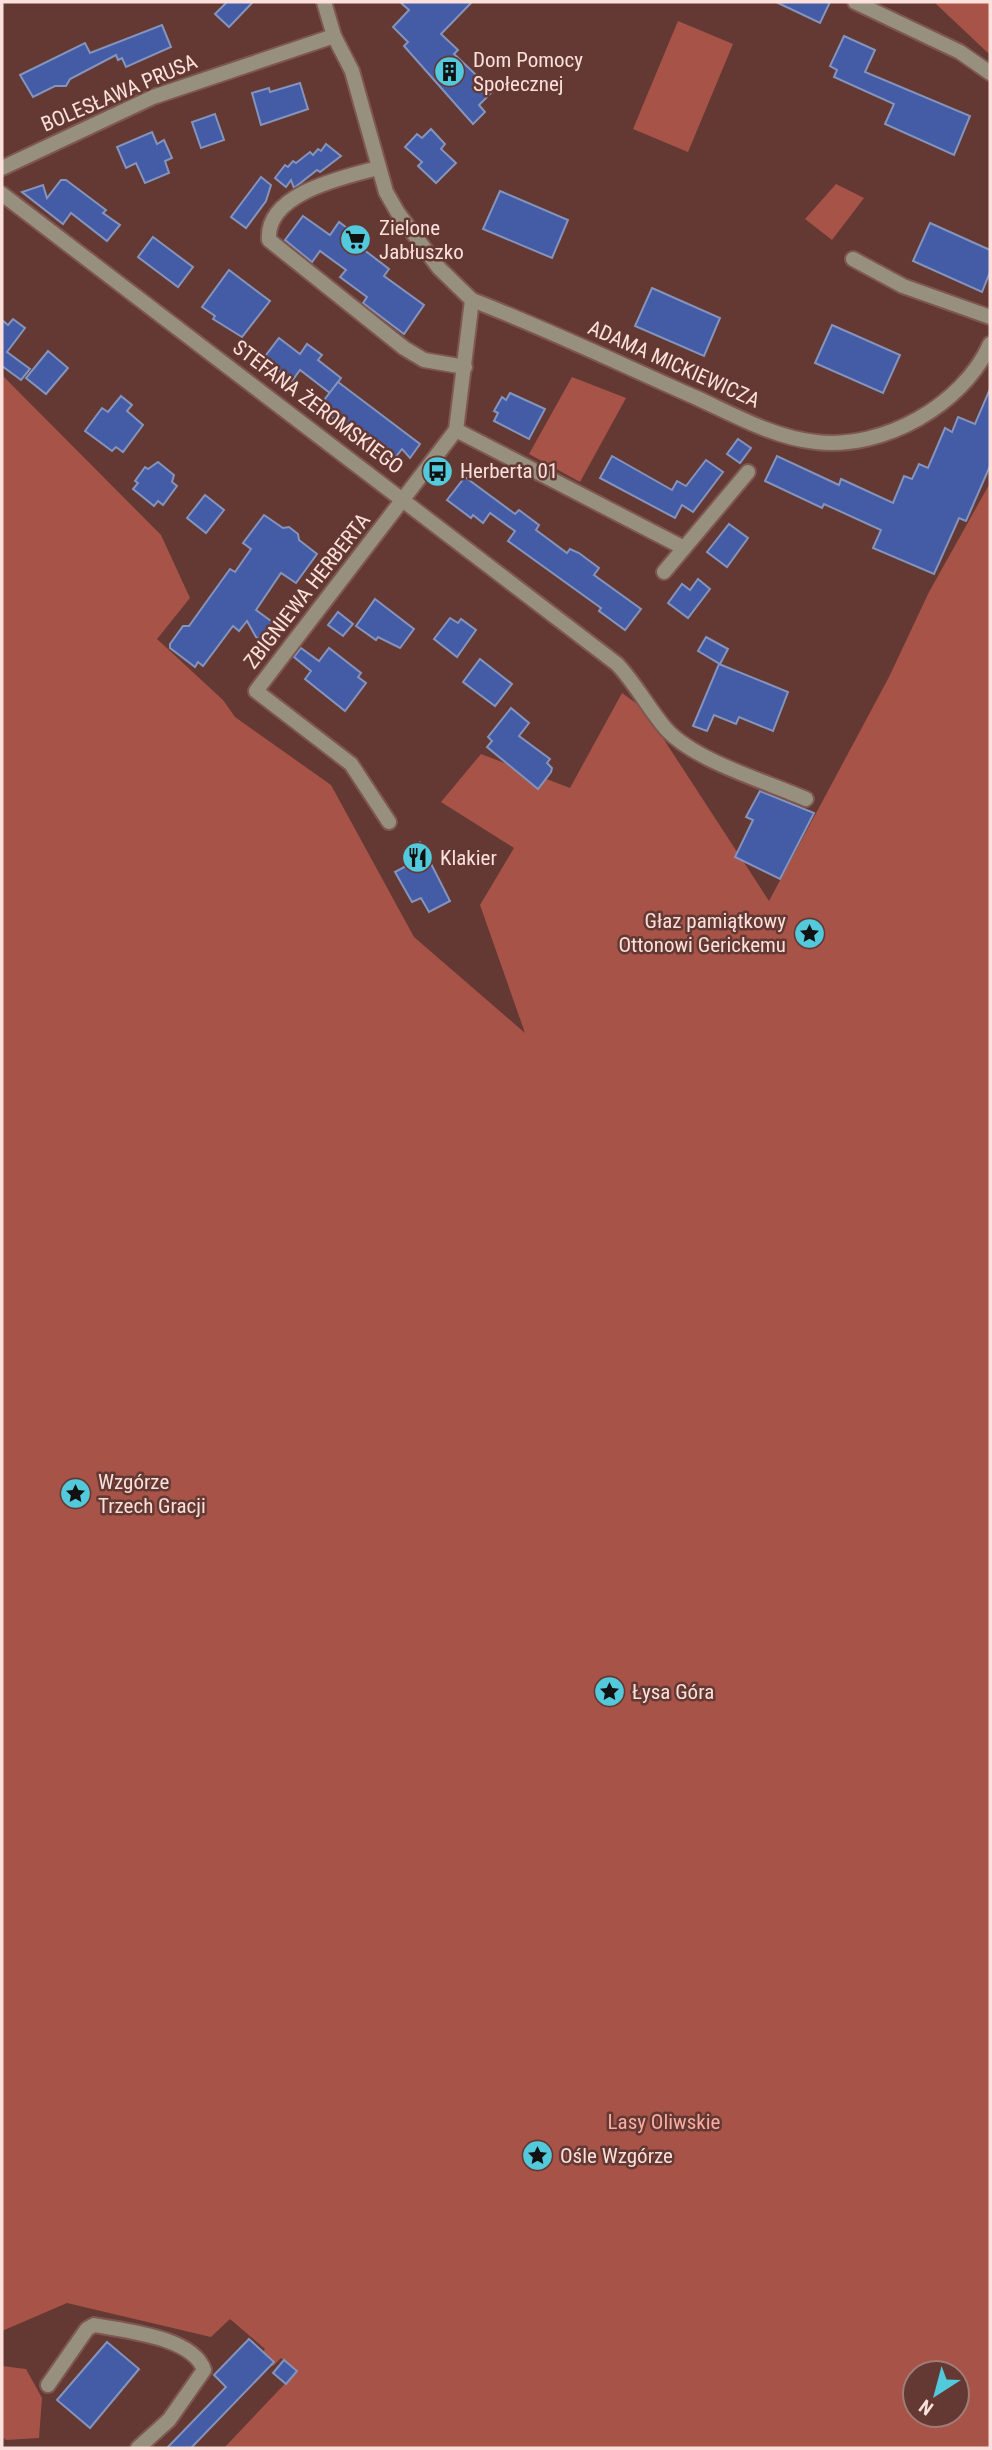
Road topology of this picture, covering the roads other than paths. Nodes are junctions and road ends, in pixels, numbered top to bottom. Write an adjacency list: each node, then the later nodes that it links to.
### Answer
1 (324, 2): 3 (street, ADAMA MICKIEWICZA)
2 (855, 2): 4 (street)
3 (334, 36): 5 (street, ADAMA MICKIEWICZA); 6 (street, BOLESŁAWA PRUSA)
4 (990, 73)
5 (377, 167): 9 (street, ADAMA MICKIEWICZA); 12 (street)
6 (2, 168)
7 (2, 194): 15 (street, STEFANA ŻEROMSKIEGO)
8 (853, 259): 10 (street)
9 (472, 300): 11 (street, ADAMA MICKIEWICZA); 12 (street)
10 (990, 317)
11 (990, 344)
12 (465, 367): 13 (street)
13 (456, 430): 15 (street); 16 (street)
14 (748, 472): 16 (street)
15 (405, 499): 18 (street, STEFANA ŻEROMSKIEGO); 19 (street, ZBIGNIEWA HERBERTA)
16 (684, 548): 17 (street)
17 (664, 572)
18 (806, 799)
19 (388, 822)
20 (48, 2385): 21 (street)
21 (138, 2448)

